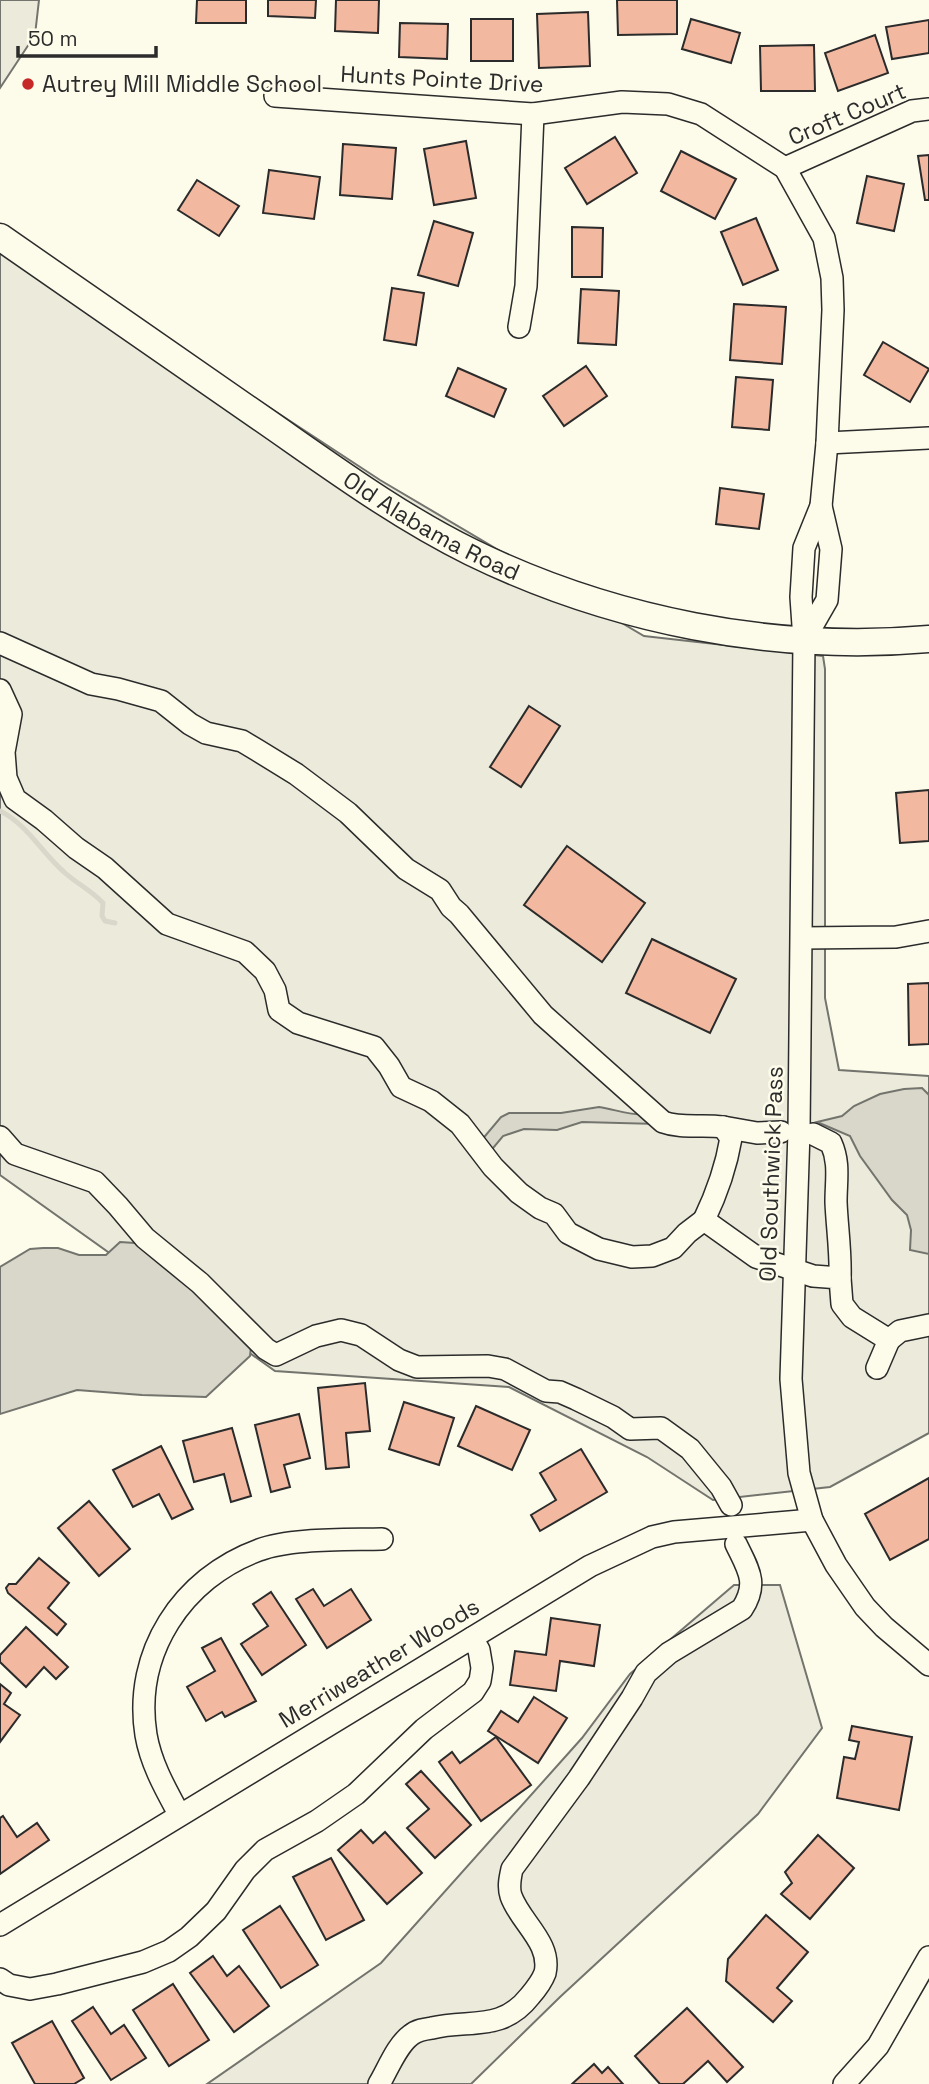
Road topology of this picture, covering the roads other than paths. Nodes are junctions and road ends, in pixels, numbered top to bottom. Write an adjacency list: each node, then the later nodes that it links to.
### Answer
1 (275, 96): 3 (street, Hunts Pointe Drive)
2 (929, 109): 4 (street, Croft Court)
3 (533, 114): 4 (street, Hunts Pointe Drive); 6 (street)
4 (785, 168): 8 (street, Hunts Pointe Drive)
5 (0, 237): 10 (main road, Old Alabama Road)
6 (519, 327)
7 (929, 438): 8 (street)
8 (827, 443): 10 (street, Hunts Pointe Drive)
9 (929, 639): 10 (main road, Old Alabama Road)
10 (804, 640): 14 (street, Old Southwick Pass)
11 (0, 643): 15 (street)
12 (0, 690): 19 (street)
13 (929, 931): 14 (street)
14 (802, 938): 20 (street, Old Southwick Pass)
15 (723, 1127): 16 (street); 19 (street)
16 (781, 1132)
17 (813, 1134): 21 (street)
18 (0, 1137): 25 (street)
19 (704, 1220): 20 (street)
20 (794, 1269): 21 (street); 26 (street, Old Southwick Pass)
21 (840, 1278): 23 (street)
22 (929, 1325): 23 (street)
23 (889, 1340): 24 (street)
24 (877, 1368)
25 (731, 1505)
26 (812, 1520): 29 (street, Merriweather Woods); 30 (street, Old Southwick Pass)
27 (382, 1539): 31 (street)
28 (736, 1544): 35 (street)
29 (472, 1638): 31 (street, Merriweather Woods); 34 (street)
30 (929, 1665)
31 (179, 1814): 32 (street, Merriweather Woods)
32 (0, 1925)
33 (929, 1957): 36 (street)
34 (0, 1979)
35 (379, 2084)
36 (844, 2084)

